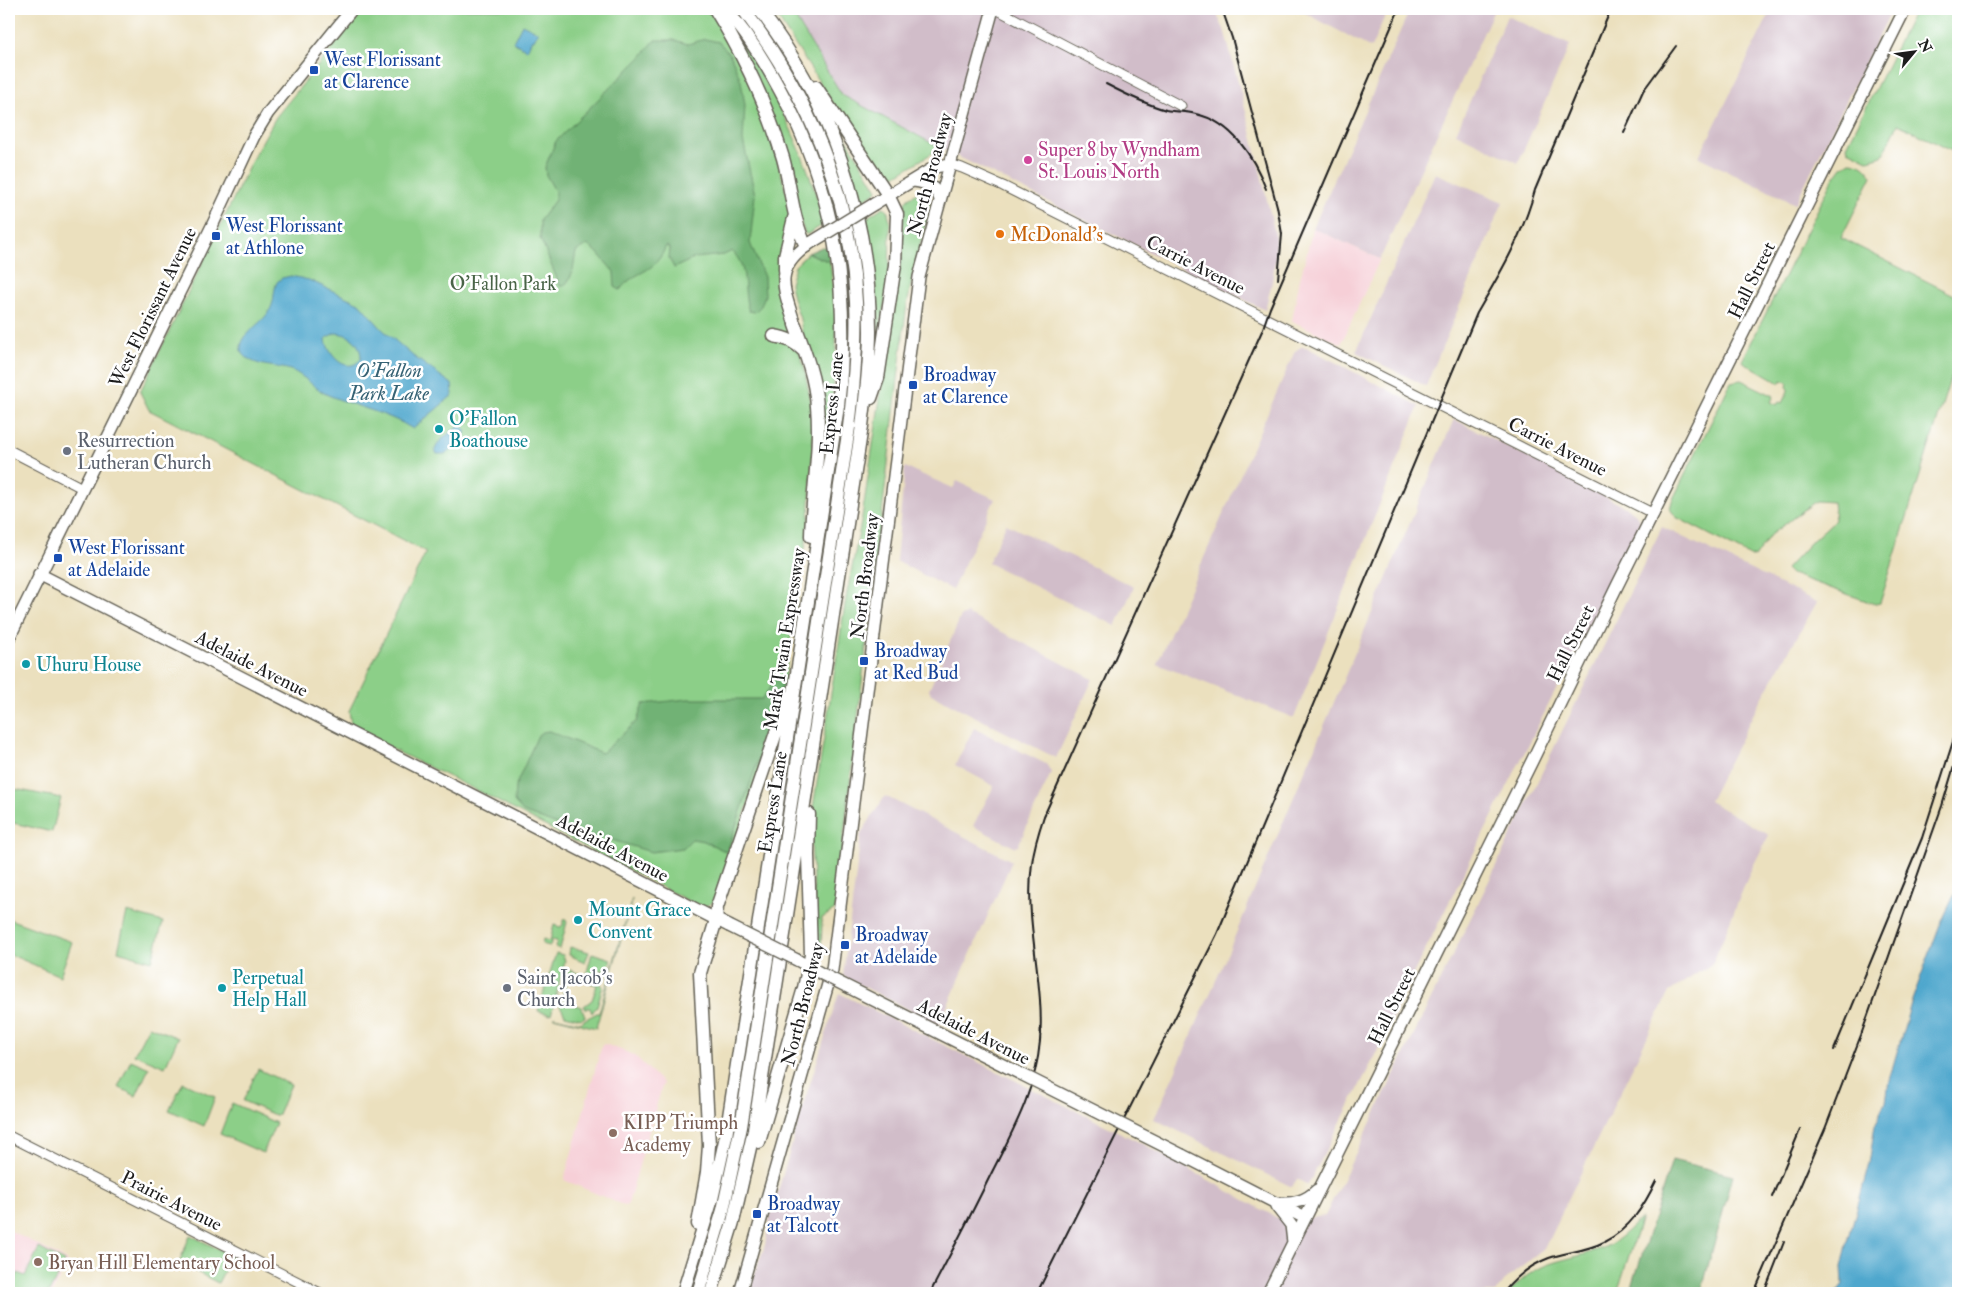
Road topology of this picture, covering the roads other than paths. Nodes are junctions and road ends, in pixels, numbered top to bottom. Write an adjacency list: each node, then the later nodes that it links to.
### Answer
1 (352, 9): 22 (main road, West Florissant Avenue)
2 (715, 9): 14 (highway)
3 (725, 9): 25 (highway, Mark Twain Expressway)
4 (742, 9): 42 (highway, Express Lane)
5 (759, 9): 8 (highway)
6 (994, 9): 9 (street); 10 (main road, North Broadway)
7 (1905, 9): 23 (main road, Hall Street)
8 (787, 49): 12 (highway); 20 (highway)
9 (1181, 106)
10 (950, 164): 11 (main road); 13 (main road, North Broadway); 23 (street, Carrie Avenue)
11 (914, 181): 12 (main road); 13 (main road)
12 (888, 195): 15 (main road, bridge); 20 (highway)
13 (940, 199): 44 (main road, North Broadway)
14 (794, 210): 15 (highway); 16 (highway)
15 (808, 244): 16 (main road)
16 (785, 270): 17 (main road)
17 (795, 325): 19 (highway)
18 (774, 336): 19 (highway)
19 (804, 351): 25 (highway)
20 (862, 426): 28 (highway)
21 (9, 450): 22 (street)
22 (82, 488): 24 (main road, West Florissant Avenue)
23 (1654, 514): 34 (main road, Hall Street)
24 (39, 574): 26 (main road, West Florissant Avenue); 29 (main road, Adelaide Avenue)
25 (810, 591): 27 (highway, Mark Twain Expressway)
26 (9, 638)
27 (797, 674): 29 (highway); 39 (highway, Mark Twain Expressway)
28 (810, 766): 30 (highway); 35 (highway)
29 (716, 920): 30 (main road, Adelaide Avenue, bridge); 39 (highway)
30 (803, 963): 31 (main road, Adelaide Avenue); 32 (highway)
31 (824, 975): 32 (highway); 36 (main road, Adelaide Avenue, bridge)
32 (804, 988): 35 (highway)
33 (9, 1136): 40 (street, Prairie Avenue)
34 (1323, 1183): 36 (main road); 37 (main road, Hall Street)
35 (743, 1184): 43 (highway)
36 (1274, 1202): 37 (main road, Adelaide Avenue); 38 (main road)
37 (1305, 1218): 38 (main road, Hall Street)
38 (1293, 1242): 45 (main road, Hall Street)
39 (688, 1280): 41 (highway, Mark Twain Expressway)
40 (320, 1293)
41 (684, 1293)
42 (698, 1293)
43 (711, 1293)
44 (740, 1293)
45 (1268, 1293)

